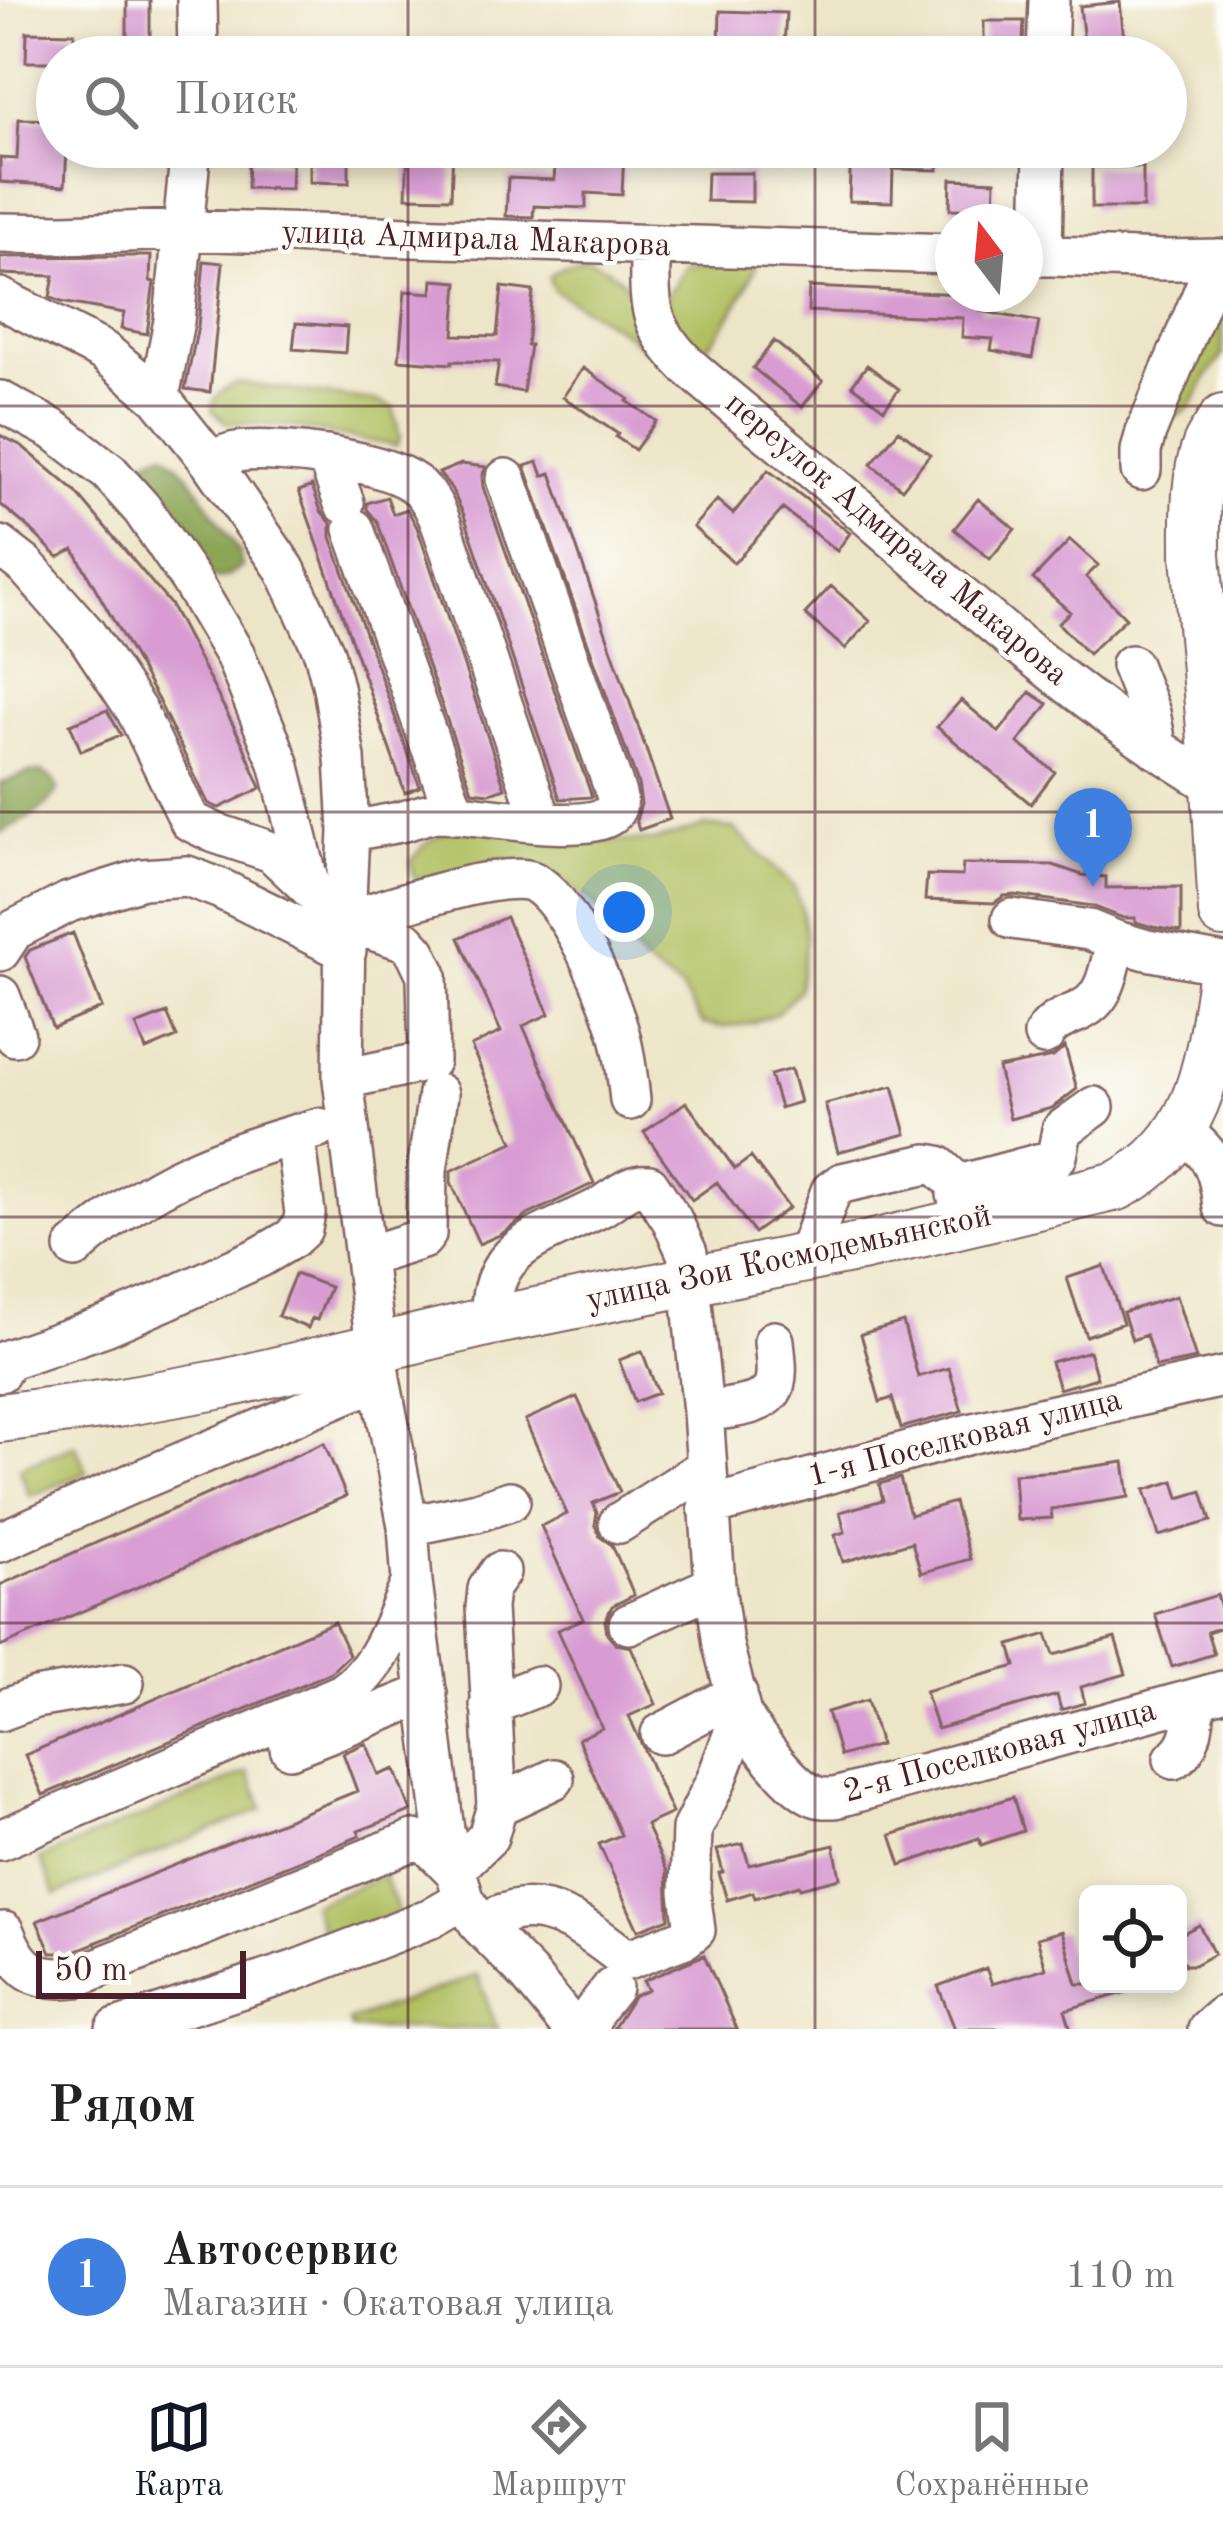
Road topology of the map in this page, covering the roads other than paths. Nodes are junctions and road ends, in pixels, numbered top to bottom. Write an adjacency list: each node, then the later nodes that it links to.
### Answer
1 (197, 0): 3 (street)
2 (1048, 0): 4 (street)
3 (198, 36)
4 (1047, 36)
5 (189, 168): 8 (street)
6 (1042, 168): 7 (street)
7 (1039, 204)
8 (183, 230): 9 (street, улица Адмирала Макарова); 10 (street, улица Адмирала Макарова); 15 (street)
9 (0, 233)
10 (650, 246): 11 (street, улица Адмирала Макарова); 25 (street, переулок Адмирала Макарова)
11 (935, 254)
12 (1043, 255): 13 (street)
13 (1220, 259): 20 (street)
14 (0, 298): 15 (street)
15 (159, 397): 19 (street)
16 (0, 401): 31 (street)
17 (1223, 419): 23 (main road)
18 (327, 456): 19 (street); 27 (street); 28 (street)
19 (210, 461): 29 (street)
20 (1141, 470)
21 (506, 479): 28 (street)
22 (0, 546): 31 (street)
23 (1209, 557): 26 (main road)
24 (1131, 665): 25 (street)
25 (1156, 749): 26 (street, переулок Адмирала Макарова)
26 (1216, 786): 30 (main road)
27 (455, 814): 28 (street); 29 (street)
28 (542, 822)
29 (349, 831): 34 (street)
30 (1223, 876): 32 (main road)
31 (310, 888): 34 (street)
32 (1223, 914)
33 (1012, 920): 35 (street)
34 (345, 936): 36 (street); 41 (street); 42 (street); 43 (street)
35 (1116, 941): 37 (street); 39 (street)
36 (0, 951)
37 (1223, 967): 46 (main road)
38 (0, 996): 40 (street)
39 (1044, 1035)
40 (15, 1036)
41 (344, 1078): 42 (street); 45 (street)
42 (444, 1084): 51 (street)
43 (630, 1100)
44 (1094, 1107): 48 (street)
45 (348, 1124): 47 (street); 51 (street)
46 (1182, 1131): 48 (main road, улица Зои Космодемьянской); 49 (street)
47 (295, 1137): 50 (street); 58 (street)
48 (962, 1204): 52 (main road, улица Зои Космодемьянской); 52 (street)
49 (1223, 1207)
50 (75, 1248)
51 (365, 1257): 56 (street)
52 (806, 1258): 53 (main road, улица Зои Космодемьянской)
53 (690, 1283): 54 (main road, улица Зои Космодемьянской); 54 (street); 59 (street)
54 (491, 1321): 56 (main road, улица Зои Космодемьянской)
55 (774, 1341): 59 (street)
56 (378, 1364): 58 (main road, улица Зои Космодемьянской); 63 (street); 64 (street)
57 (1223, 1377): 60 (street, 1-я Поселковая улица)
58 (3, 1381)
59 (703, 1412): 60 (street)
60 (707, 1487): 62 (street, 1-я Поселковая улица); 67 (street)
61 (510, 1501): 63 (street)
62 (619, 1523)
63 (408, 1526): 66 (street)
64 (0, 1542)
65 (500, 1572): 73 (street)
66 (412, 1582): 71 (street); 82 (street)
67 (715, 1585): 68 (street); 75 (street)
68 (629, 1624)
69 (124, 1684): 74 (street)
70 (538, 1686): 73 (street)
71 (427, 1693): 77 (street); 83 (street)
72 (1210, 1695): 75 (street, 2-я Поселковая улица); 78 (street)
73 (490, 1705): 80 (street)
74 (0, 1711)
75 (745, 1717): 76 (street); 81 (street); 83 (street)
76 (661, 1734)
77 (290, 1748)
78 (1174, 1759)
79 (554, 1779): 80 (street)
80 (497, 1806): 83 (street)
81 (716, 1839)
82 (0, 1840)
83 (466, 1898): 84 (street); 87 (street); 88 (street)
84 (4, 1932)
85 (612, 1988): 89 (street)
86 (1223, 2016): 90 (street)
87 (116, 2029)
88 (573, 2029)
89 (586, 2029)
90 (1208, 2029)

